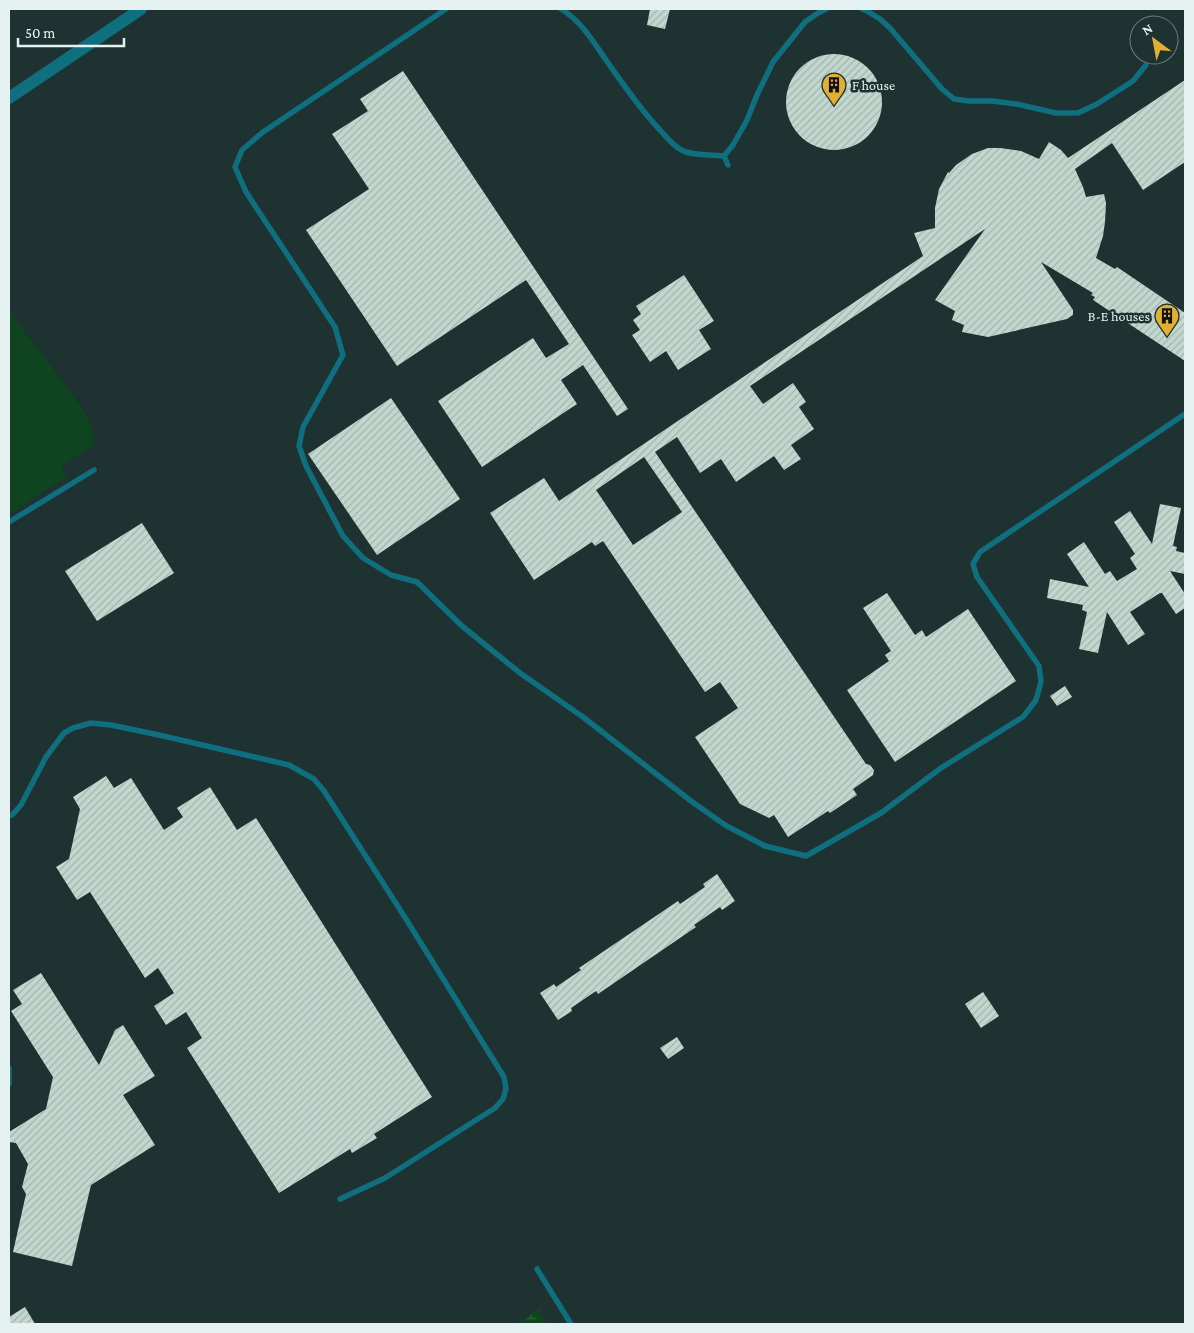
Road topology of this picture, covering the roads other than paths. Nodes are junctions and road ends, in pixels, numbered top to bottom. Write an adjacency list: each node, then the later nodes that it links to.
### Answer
1 (141, 9): 7 (street)
2 (446, 9): 10 (lane)
3 (561, 9): 8 (lane)
4 (826, 9): 8 (lane)
5 (862, 9): 6 (lane)
6 (1146, 65)
7 (9, 98)
8 (724, 156): 9 (lane)
9 (728, 165)
10 (1185, 414)
11 (94, 470): 12 (lane)
12 (9, 522)
13 (9, 816): 16 (lane)
14 (9, 1068): 15 (lane)
15 (9, 1084)
16 (340, 1199)
17 (537, 1269): 18 (lane)
18 (571, 1324)

